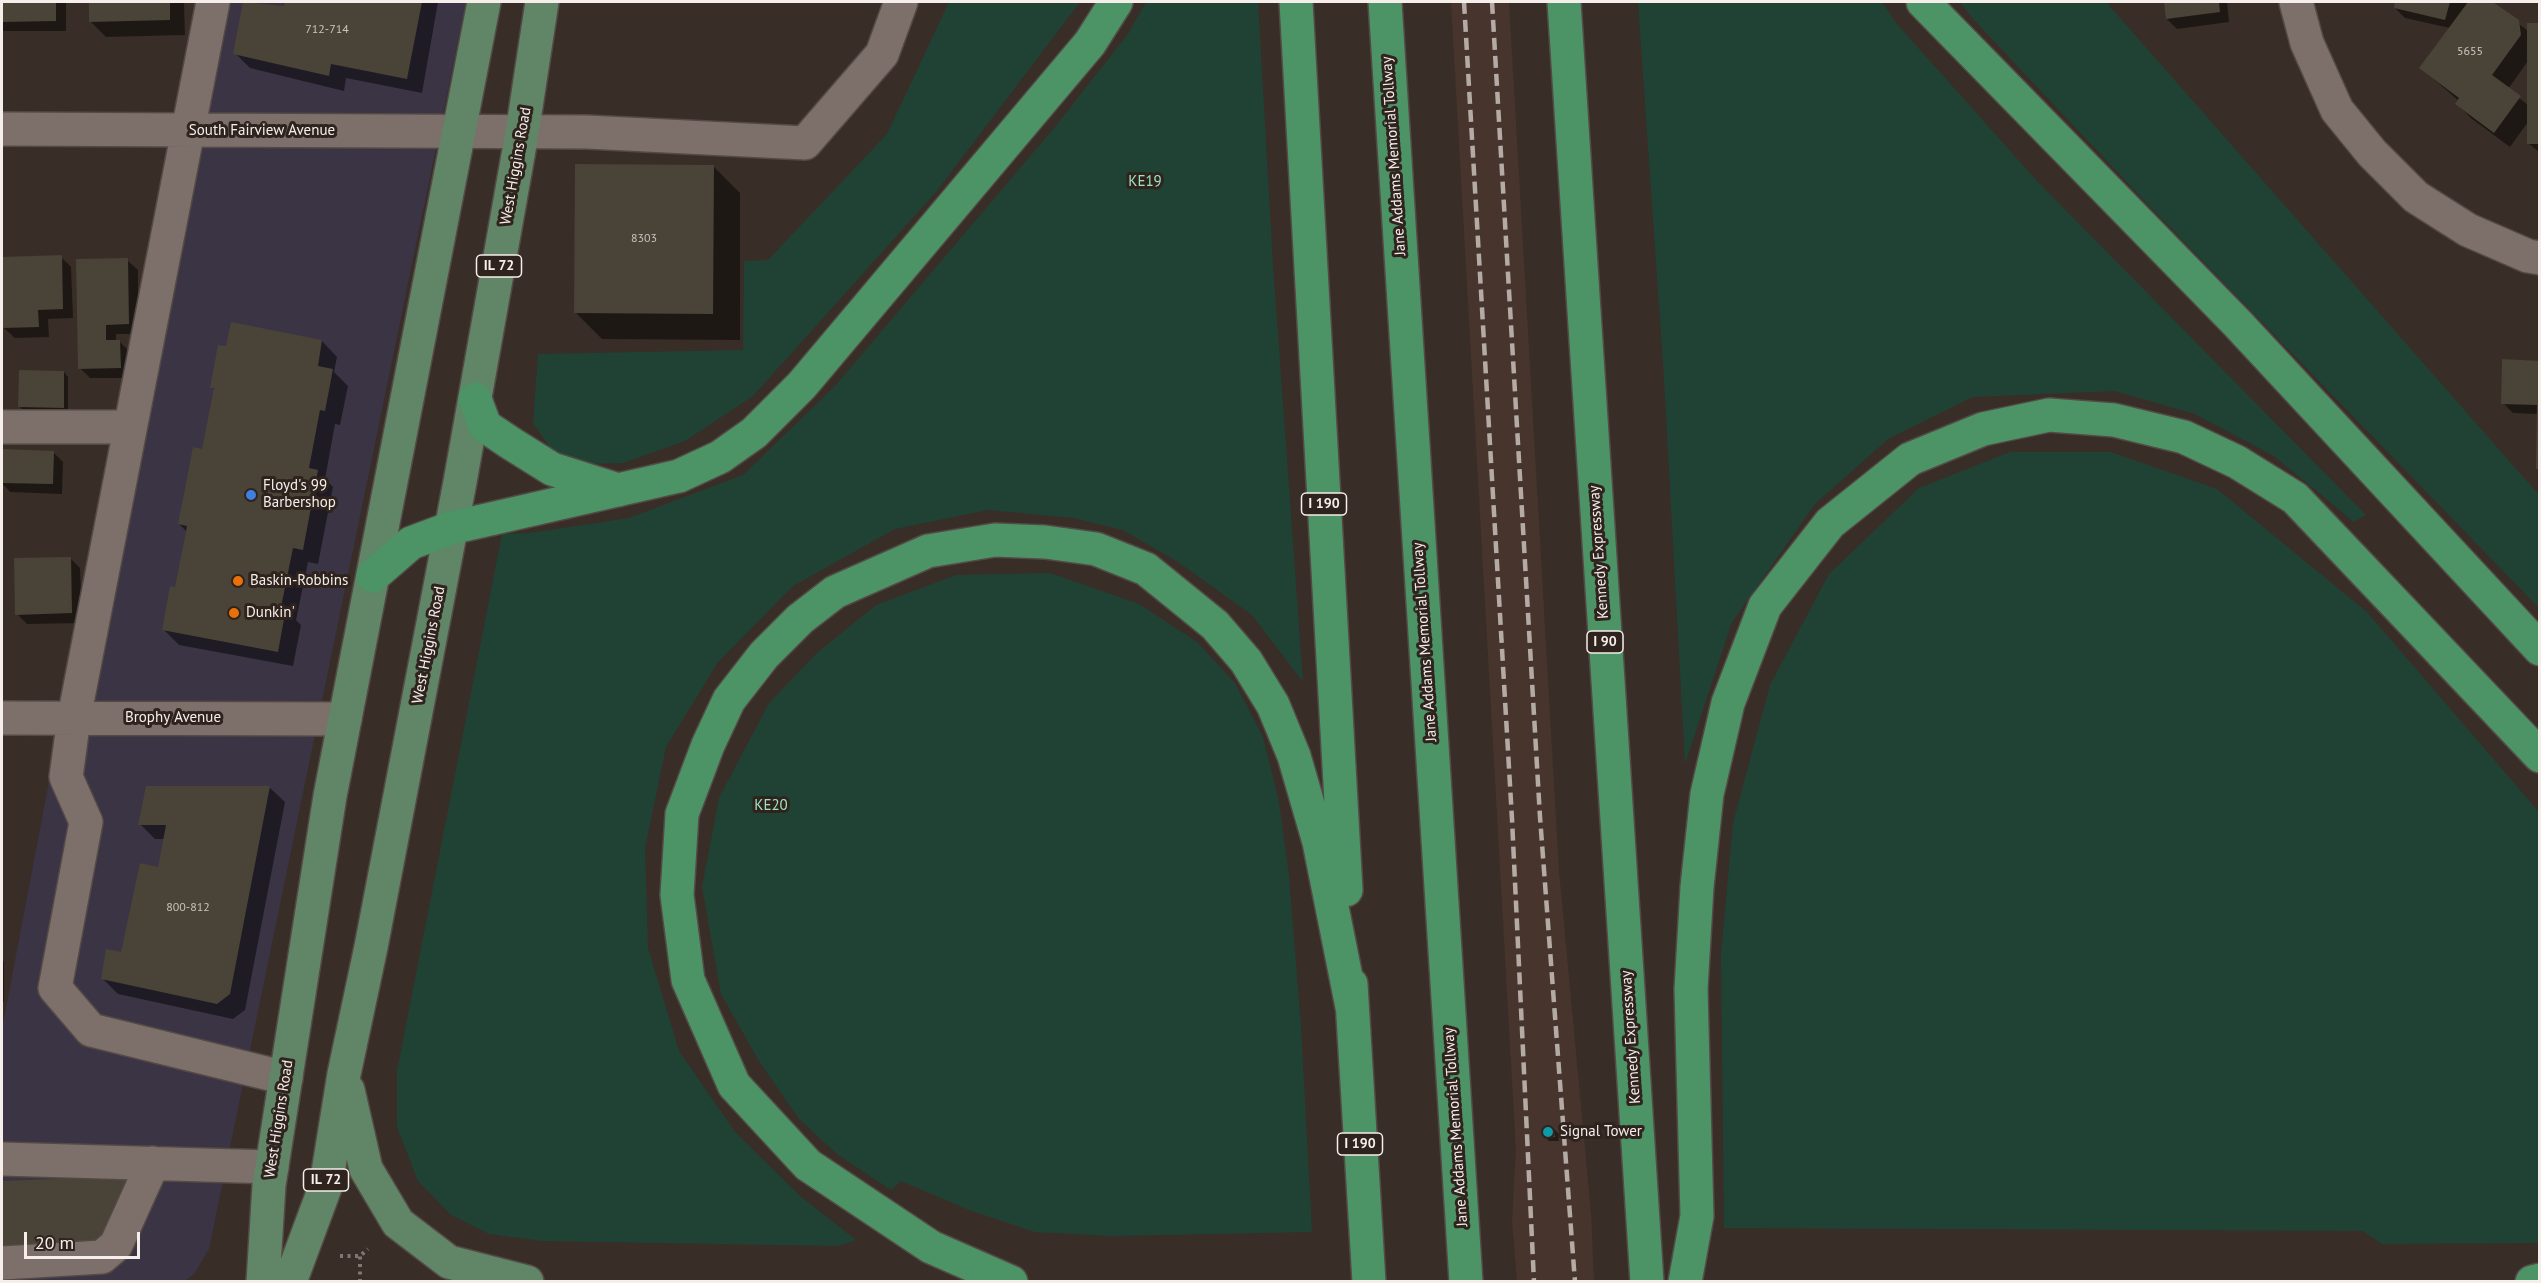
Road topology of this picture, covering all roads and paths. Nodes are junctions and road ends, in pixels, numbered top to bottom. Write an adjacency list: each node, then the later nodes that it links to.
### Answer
1 (213, 2): 12 (street)
2 (484, 2): 13 (main road, West Higgins Road)
3 (542, 2): 14 (main road, West Higgins Road / IL 72)
4 (902, 2): 14 (street, South Fairview Avenue)
5 (1116, 2): 19 (highway)
6 (1296, 2): 27 (highway, I 190)
7 (1385, 2): 44 (highway, Jane Addams Memorial Tollway)
8 (1564, 2): 45 (highway, Kennedy Expressway / I 90)
9 (1923, 2): 22 (highway)
10 (2296, 2): 15 (street)
11 (2, 129): 12 (street, South Fairview Avenue)
12 (189, 130): 13 (street, South Fairview Avenue); 18 (street)
13 (458, 132): 14 (street, South Fairview Avenue); 21 (main road, West Higgins Road)
14 (522, 133): 16 (main road, West Higgins Road / IL 72)
15 (2540, 258)
16 (475, 399): 19 (highway); 20 (main road, West Higgins Road / IL 72)
17 (2, 427): 18 (street)
18 (130, 427): 24 (street)
19 (620, 490): 20 (highway)
20 (451, 528): 21 (highway); 28 (main road, West Higgins Road / IL 72)
21 (373, 576): 25 (main road, West Higgins Road)
22 (2540, 649)
23 (2, 718): 24 (street, Brophy Avenue)
24 (74, 718): 25 (street, Brophy Avenue); 29 (street)
25 (345, 719): 29 (main road, West Higgins Road)
26 (2540, 756): 46 (highway)
27 (1352, 1007): 42 (highway); 43 (highway, I 190)
28 (344, 1074): 39 (main road, West Higgins Road / IL 72); 41 (main road)
29 (286, 1078): 32 (main road, West Higgins Road)
30 (2, 1159): 31 (street)
31 (153, 1163): 32 (street); 36 (street)
32 (272, 1167): 38 (main road, West Higgins Road)
33 (368, 1249): 35 (path)
34 (340, 1256): 35 (path)
35 (360, 1256): 40 (path)
36 (2, 1263)
37 (2540, 1280): 47 (highway)
38 (263, 1281)
39 (290, 1281)
40 (360, 1281)
41 (527, 1281)
42 (1011, 1281)
43 (1369, 1281)
44 (1466, 1281)
45 (1647, 1281)
46 (1685, 1281)
47 (2532, 1281)

